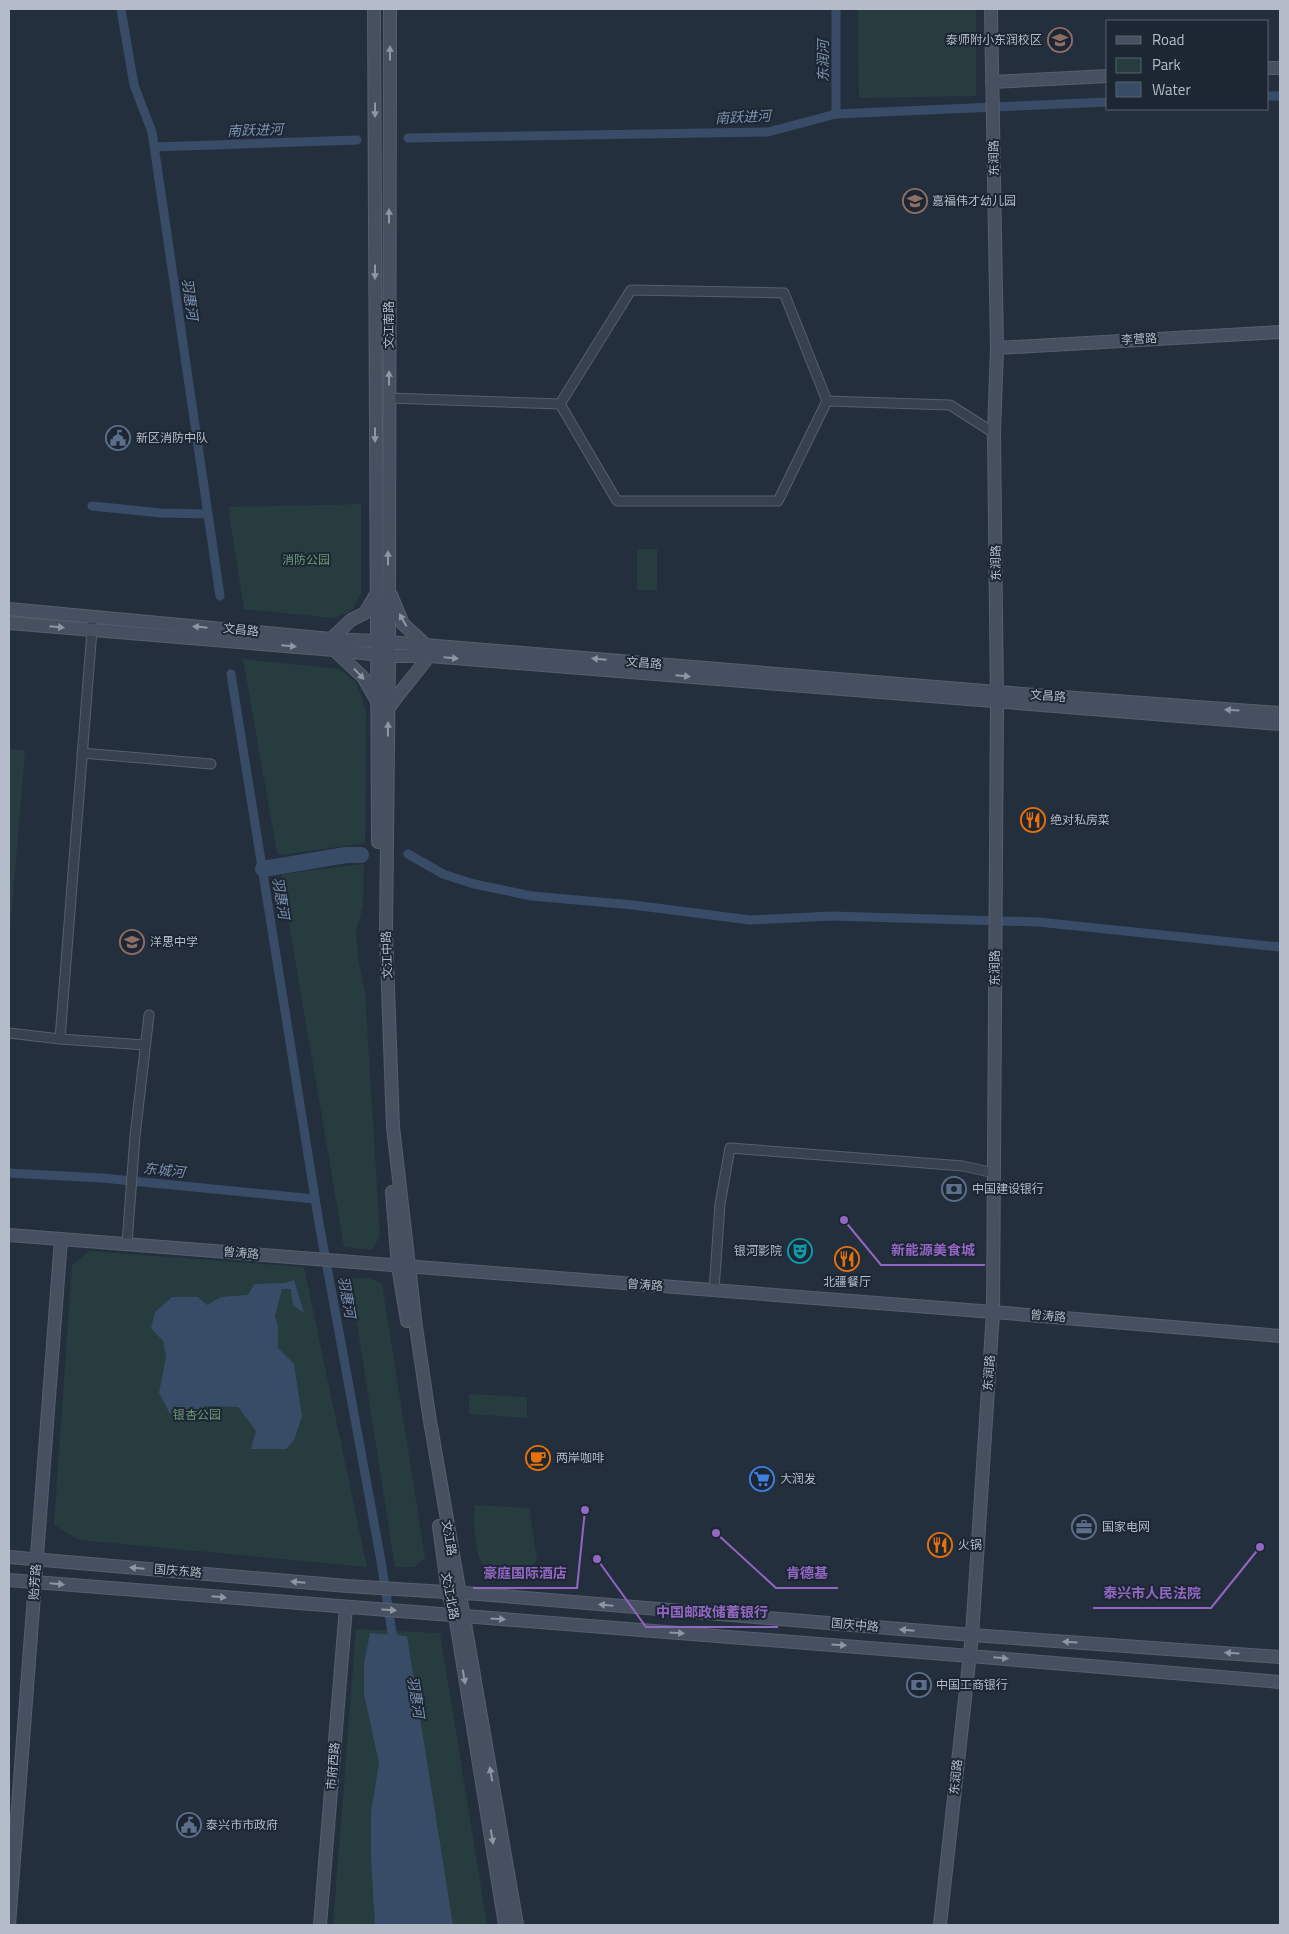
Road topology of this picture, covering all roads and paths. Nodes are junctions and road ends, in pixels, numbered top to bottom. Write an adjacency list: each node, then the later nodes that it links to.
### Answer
1 (374, 9): 12 (main road, 文江南路, one-way to 12)
2 (390, 9): 8 (main road, 文江南路, one-way to 2)
3 (991, 9): 5 (main road, 东润路)
4 (1106, 76): 5 (main road)
5 (992, 78): 7 (main road, 东润路)
6 (1280, 332): 7 (main road, 李营路)
7 (997, 348): 11 (main road, 东润路)
8 (389, 398): 10 (street); 12 (main road, 文江南路, one-way to 8)
9 (827, 401): 10 (street); 10 (street); 11 (street)
10 (560, 404)
11 (994, 433): 21 (main road, 东润路)
12 (382, 591): 17 (main road, 文江南路); 18 (main road); 19 (main road, one-way to 12)
13 (9, 609): 14 (main road, 文昌路)
14 (92, 616): 16 (street); 18 (main road, 文昌路, one-way to 14)
15 (9, 623): 16 (main road, 文昌路, one-way to 16)
16 (92, 630): 18 (main road, 文昌路, one-way to 18); 25 (street)
17 (382, 641): 18 (main road, 文昌路); 19 (main road, 文昌路); 20 (main road, 文江中路)
18 (332, 645): 20 (main road, 文昌路); 22 (main road, one-way to 22)
19 (427, 650): 20 (main road, 文昌路); 21 (main road, 文昌路); 22 (main road)
20 (383, 656): 22 (main road, 文江中路)
21 (997, 697): 23 (main road, 文昌路, one-way to 21); 24 (main road, 文昌路); 31 (main road, 东润路)
22 (383, 706): 35 (main road, 文江中路)
23 (1280, 713)
24 (1280, 724)
25 (82, 753): 26 (street); 29 (street)
26 (211, 764)
27 (149, 1015): 30 (street)
28 (9, 1033): 29 (street)
29 (60, 1039): 30 (street)
30 (145, 1045): 34 (street)
31 (994, 1173): 36 (street); 37 (main road, 东润路)
32 (9, 1235): 33 (main road, 曾涛路)
33 (61, 1240): 34 (main road, 曾涛路); 40 (main road, 贻芳路)
34 (127, 1244): 35 (main road, 曾涛路)
35 (404, 1266): 36 (main road, 曾涛路); 44 (main road, 文江路)
36 (714, 1290): 37 (main road, 曾涛路)
37 (992, 1312): 38 (main road, 曾涛路); 47 (main road, 东润路)
38 (1280, 1336)
39 (9, 1557): 40 (main road, 国庆东路)
40 (37, 1559): 42 (main road, 贻芳路); 43 (main road, 国庆东路, one-way to 40)
41 (9, 1580): 42 (main road, 国庆东路)
42 (35, 1582): 45 (main road, 国庆东路, one-way to 45); 51 (main road, 贻芳路)
43 (431, 1592): 44 (main road, 国庆中路)
44 (454, 1593): 46 (main road, 文江路); 47 (main road, 国庆中路, one-way to 44)
45 (346, 1607): 46 (main road, 国庆东路, one-way to 46); 52 (main road, 市府西路)
46 (459, 1615): 48 (main road, 国庆东路, one-way to 48); 53 (main road, 文江北路, one-way to 53); 54 (main road, 文江路, one-way to 46)
47 (972, 1635): 48 (main road, 东润路); 49 (main road, 国庆中路, one-way to 47)
48 (970, 1656): 50 (main road, 国庆东路, one-way to 50); 55 (main road, 东润路)
49 (1280, 1657)
50 (1280, 1682)
51 (9, 1925)
52 (320, 1925)
53 (505, 1925)
54 (517, 1925)
55 (940, 1925)

